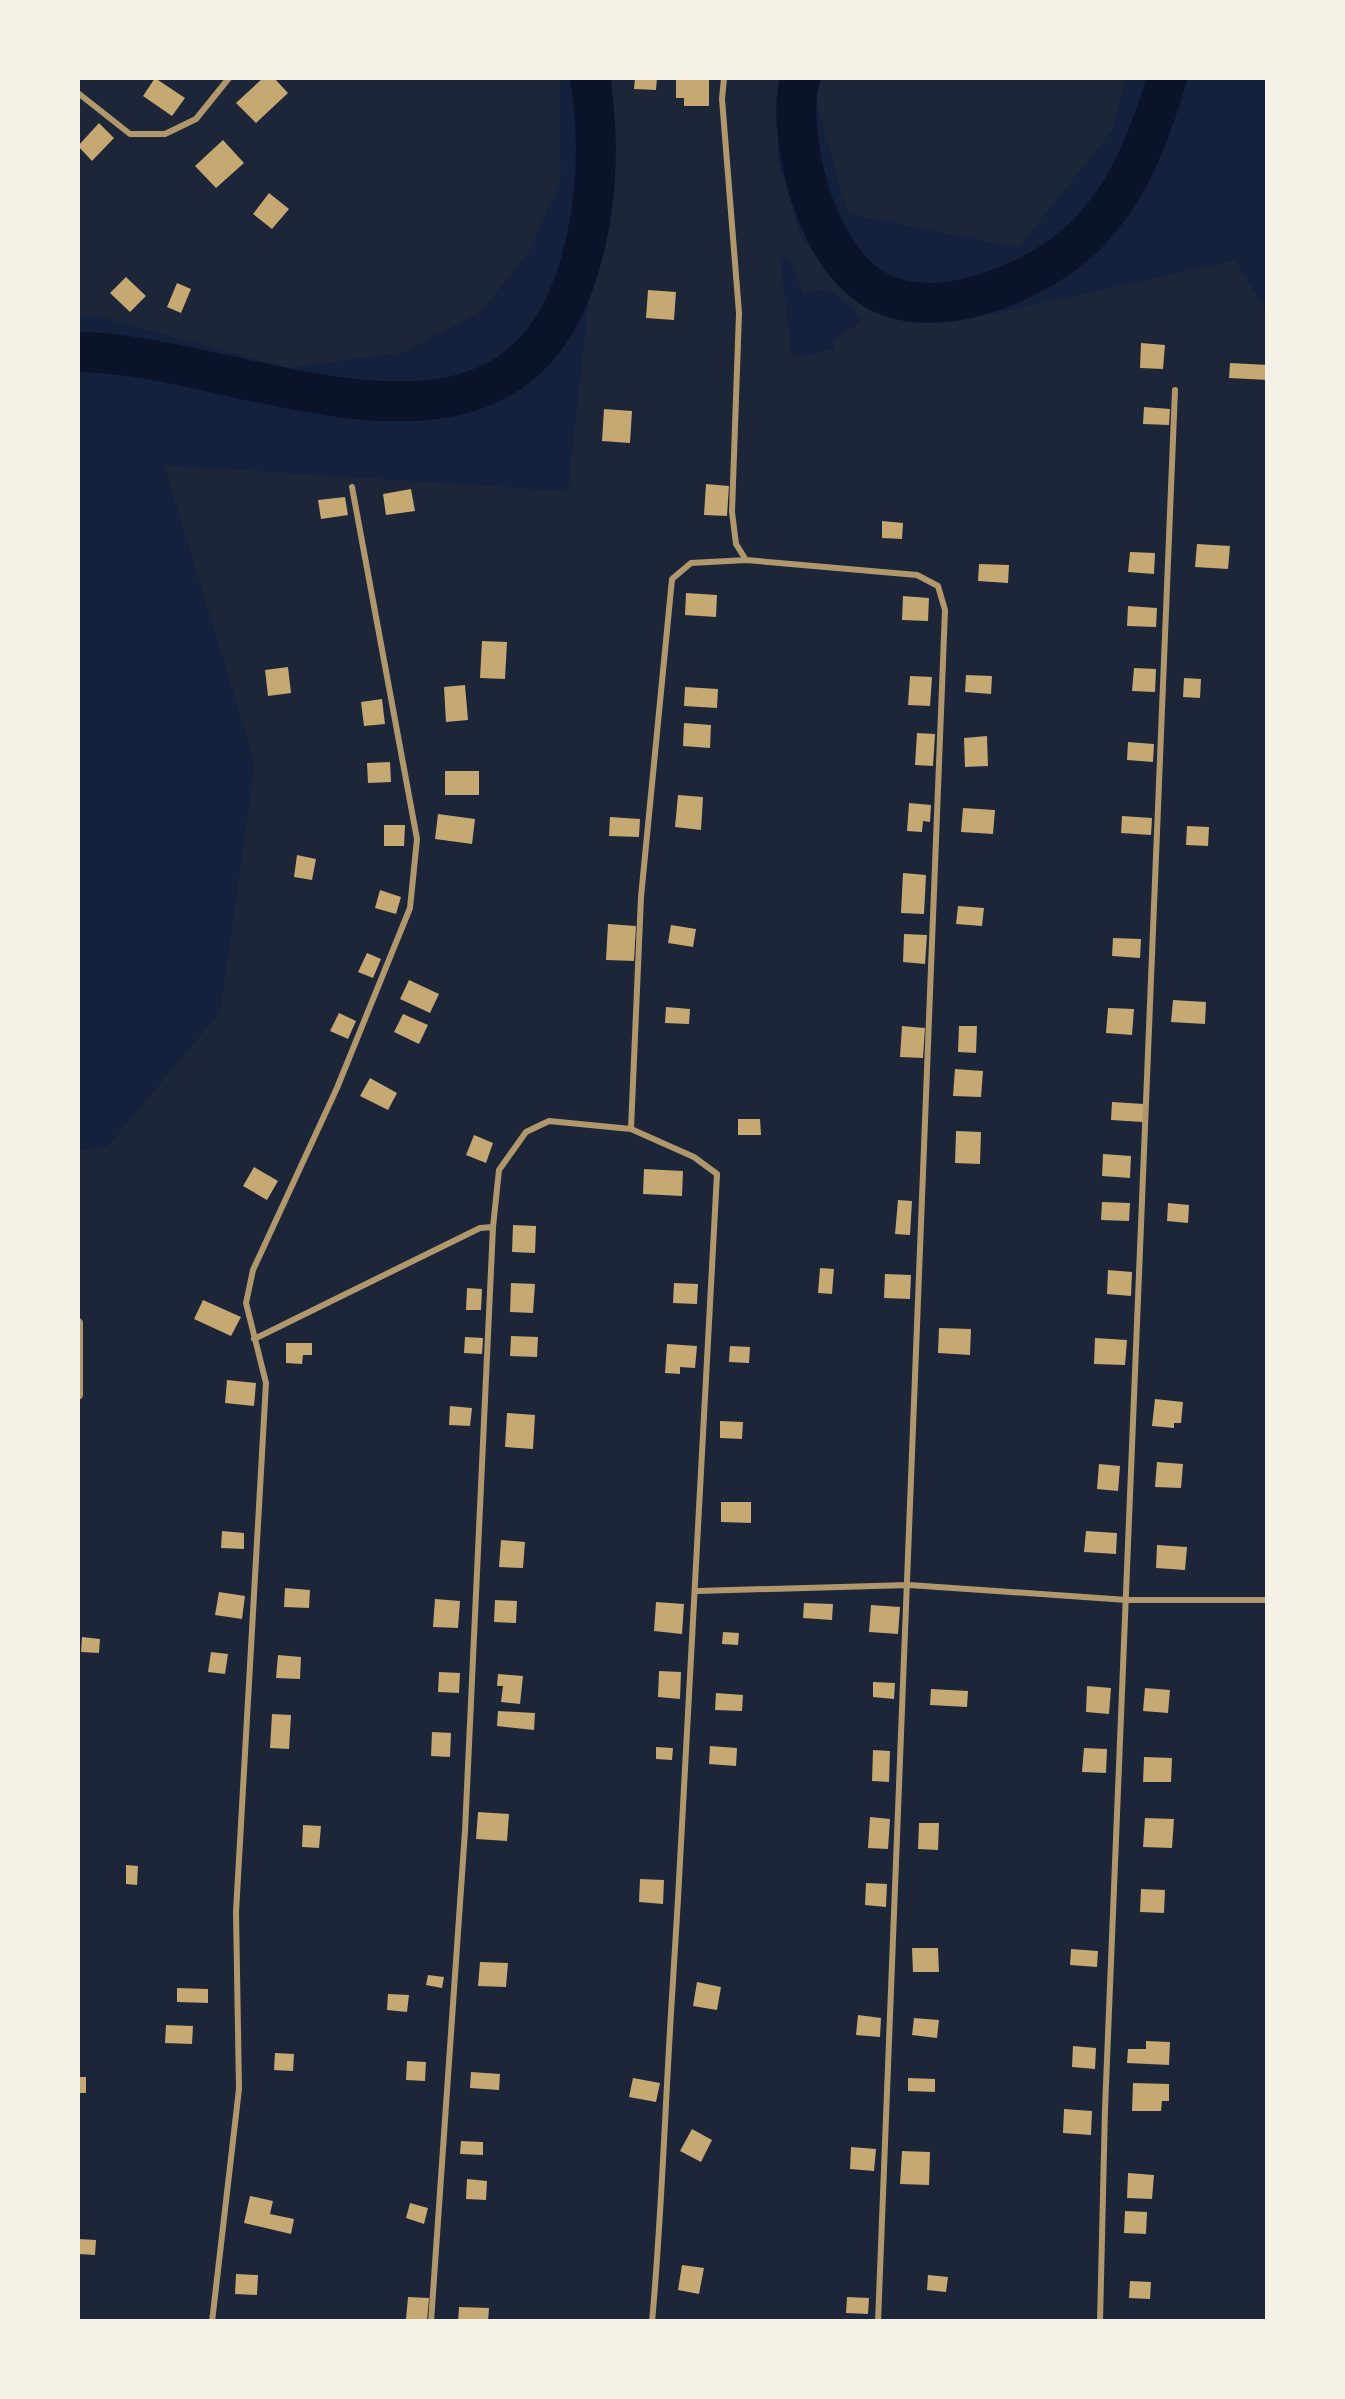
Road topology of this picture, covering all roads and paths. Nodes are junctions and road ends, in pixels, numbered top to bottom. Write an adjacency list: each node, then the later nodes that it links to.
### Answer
1 (229, 78): 3 (lane)
2 (724, 78): 6 (lane)
3 (78, 93)
4 (1175, 390): 14 (lane)
5 (352, 487): 10 (lane)
6 (746, 560): 7 (lane); 12 (lane)
7 (631, 1129): 8 (lane); 13 (lane)
8 (493, 1227): 10 (lane); 17 (lane)
9 (78, 1323): 11 (street)
10 (254, 1339): 16 (lane)
11 (78, 1394)
12 (909, 1585): 13 (lane); 14 (lane); 19 (lane)
13 (698, 1592): 18 (lane)
14 (1127, 1600): 15 (lane); 20 (lane)
15 (1268, 1600)
16 (212, 2322)
17 (432, 2322)
18 (652, 2322)
19 (878, 2322)
20 (1100, 2322)

